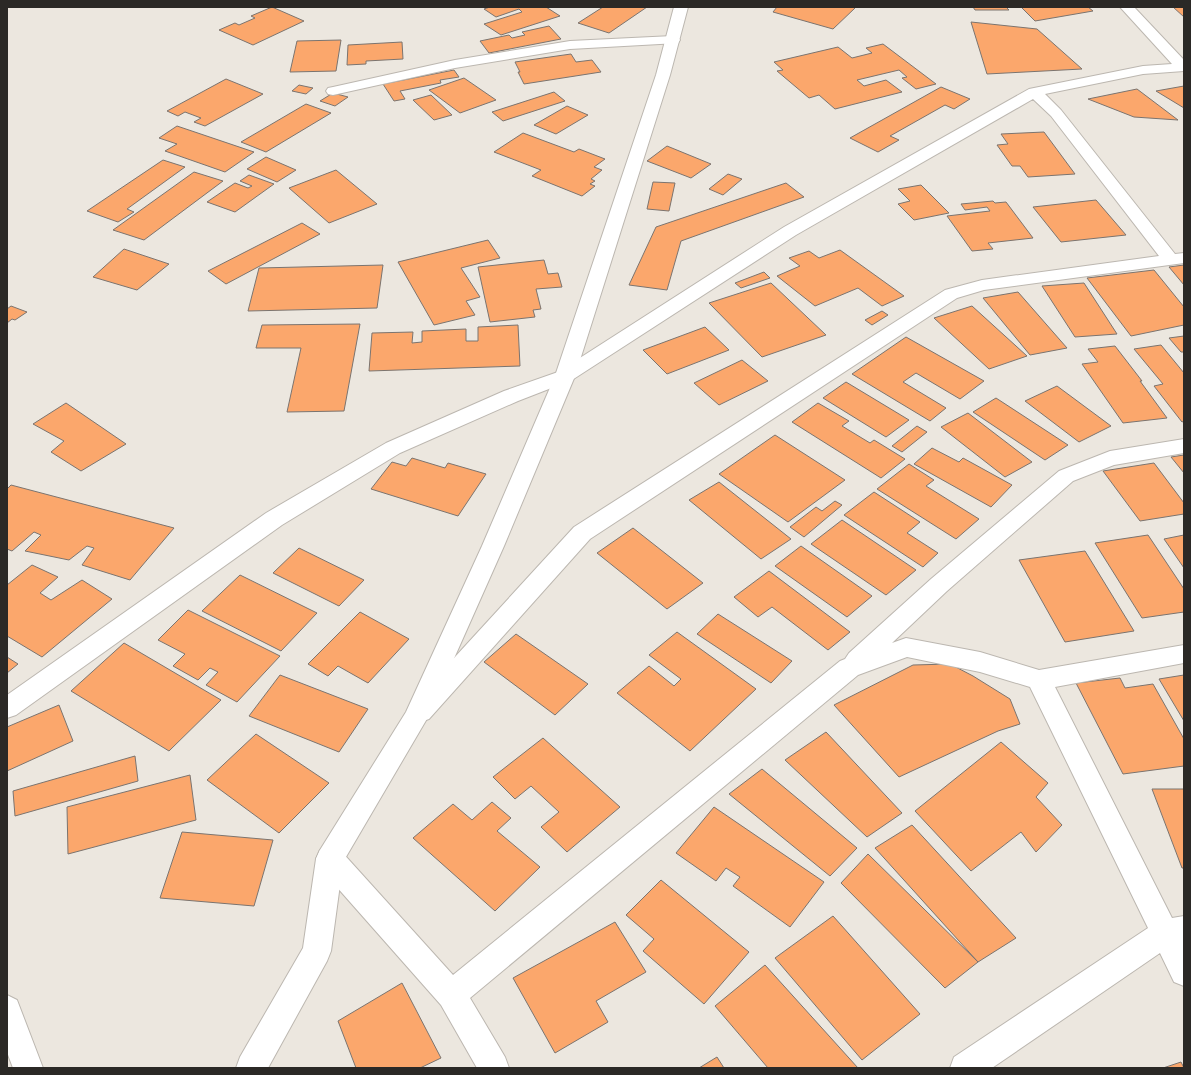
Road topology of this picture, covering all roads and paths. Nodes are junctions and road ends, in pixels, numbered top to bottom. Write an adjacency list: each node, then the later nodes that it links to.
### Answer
1 (681, 7): 3 (street)
2 (1127, 7): 4 (street)
3 (673, 40): 5 (street); 8 (street)
4 (1184, 67): 6 (street)
5 (333, 91)
6 (1034, 92): 7 (street); 8 (street)
7 (1177, 259): 14 (street)
8 (565, 376): 13 (street); 14 (street)
9 (1184, 446): 11 (street)
10 (1184, 654): 12 (street)
11 (849, 668): 12 (street); 18 (street)
12 (1039, 680): 16 (street)
13 (7, 708)
14 (416, 717): 15 (street)
15 (330, 859): 18 (street); 21 (street)
16 (1174, 931): 17 (street); 23 (street)
17 (1184, 972)
18 (451, 995): 22 (street)
19 (7, 1010): 20 (street)
20 (28, 1068)
21 (251, 1068)
22 (494, 1068)
23 (965, 1068)

